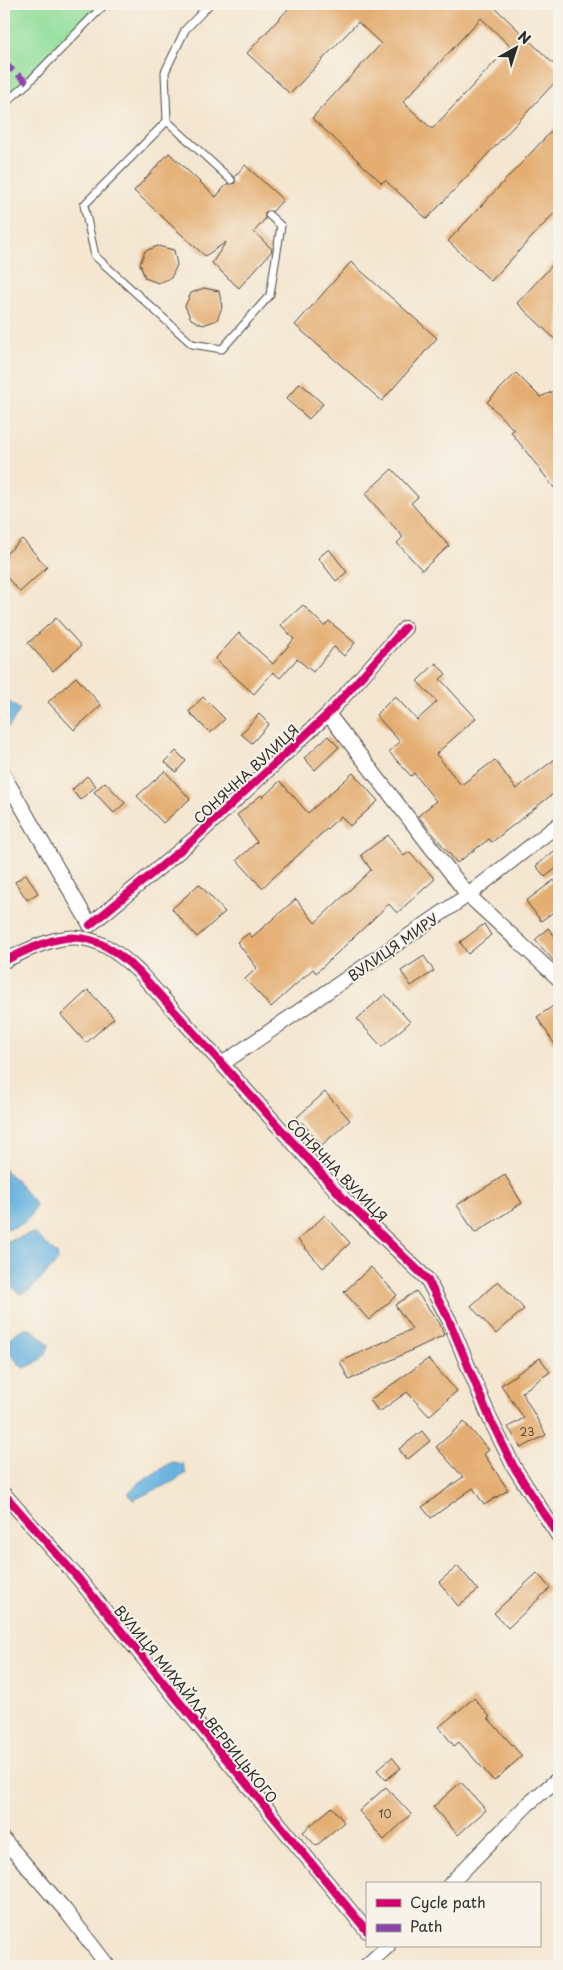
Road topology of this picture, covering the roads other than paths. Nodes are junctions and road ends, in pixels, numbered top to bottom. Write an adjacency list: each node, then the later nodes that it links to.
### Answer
1 (105, 4): 3 (lane)
2 (210, 4): 4 (lane)
3 (4, 104)
4 (167, 120): 5 (lane); 6 (lane)
5 (231, 180)
6 (269, 215)
7 (405, 628): 8 (street, СОНЯЧНА ВУЛИЦЯ)
8 (328, 714): 11 (street); 12 (street, СОНЯЧНА ВУЛИЦЯ)
9 (4, 776): 12 (street)
10 (559, 824): 11 (street, ВУЛИЦЯ МИРУ)
11 (468, 895): 14 (street); 15 (street, ВУЛИЦЯ МИРУ)
12 (88, 932): 13 (street, СОНЯЧНА ВУЛИЦЯ); 15 (street, СОНЯЧНА ВУЛИЦЯ)
13 (4, 961)
14 (559, 979)
15 (222, 1064): 17 (street, СОНЯЧНА ВУЛИЦЯ)
16 (4, 1494): 21 (street, ВУЛИЦЯ МИХАЙЛА ВЕРБИЦЬКОГО)
17 (559, 1537)
18 (559, 1778): 20 (street)
19 (4, 1840): 23 (street)
20 (452, 1882)
21 (366, 1930)
22 (386, 1948): 24 (street)
23 (108, 1966)
24 (366, 1966)

